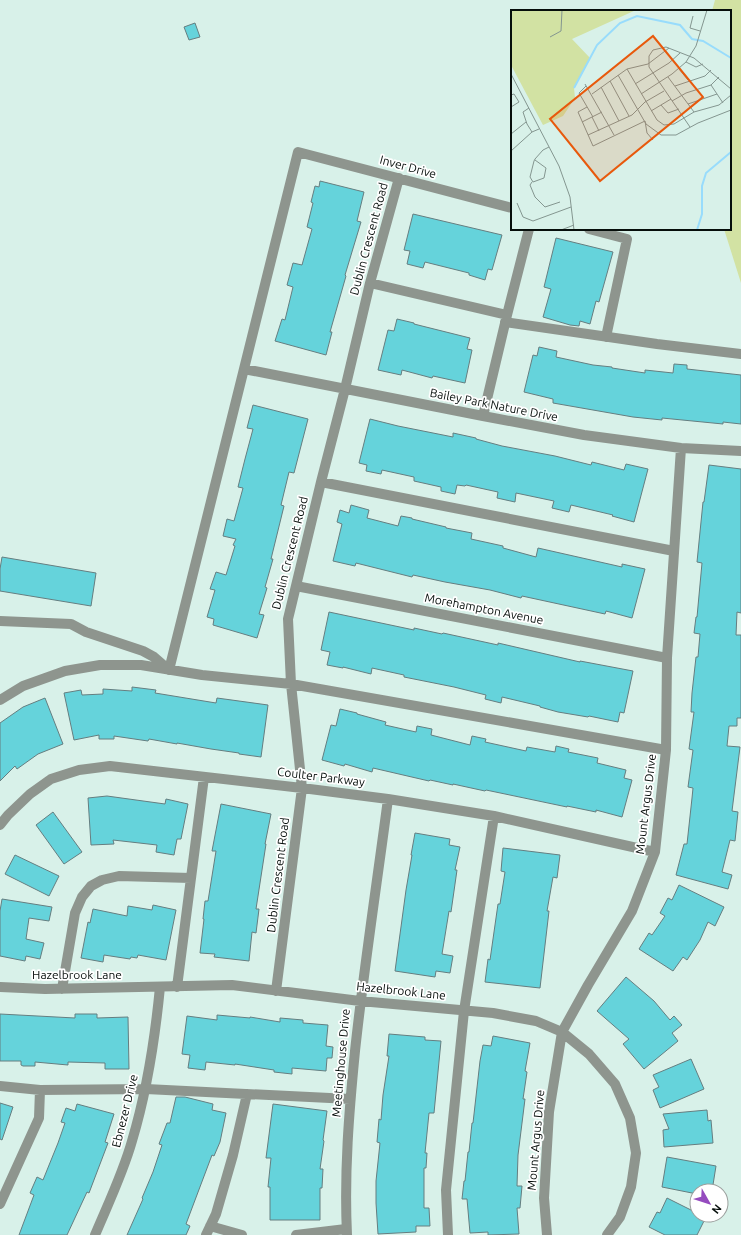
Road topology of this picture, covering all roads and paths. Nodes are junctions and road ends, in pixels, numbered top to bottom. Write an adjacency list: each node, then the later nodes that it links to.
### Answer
1 (399, 178): 2 (street, Inver Drive); 5 (street, Dublin Crescent Road); 9 (street, Inver Drive)
2 (511, 208)
3 (529, 230): 6 (street)
4 (593, 230): 7 (street)
5 (370, 284): 6 (street); 10 (street, Dublin Crescent Road)
6 (506, 318): 7 (street); 11 (street)
7 (606, 337): 8 (street)
8 (741, 354)
9 (244, 368): 10 (street, Bailey Park Nature Drive); 19 (street)
10 (345, 389): 11 (street, Bailey Park Nature Drive); 14 (street, Dublin Crescent Road)
11 (483, 416): 12 (street, Bailey Park Nature Drive)
12 (681, 448): 13 (street, Bailey Park Nature Drive); 15 (street, Mount Argus Drive)
13 (741, 451)
14 (321, 482): 15 (street); 16 (street, Dublin Crescent Road)
15 (674, 551): 18 (street, Mount Argus Drive)
16 (296, 586): 18 (street, Morehampton Avenue); 20 (street, Dublin Crescent Road)
17 (0, 621): 19 (street)
18 (667, 658): 22 (street, Mount Argus Drive)
19 (169, 670): 20 (street); 21 (street)
20 (291, 684): 22 (street); 24 (street, Dublin Crescent Road)
21 (0, 700)
22 (666, 750): 28 (street, Mount Argus Drive)
23 (204, 776): 24 (street, Coulter Parkway); 27 (street, Coulter Parkway); 29 (street)
24 (302, 788): 25 (street, Coulter Parkway); 34 (street, Dublin Crescent Road)
25 (388, 799): 26 (street, Coulter Parkway); 35 (street, Meetinghouse Drive)
26 (494, 816): 28 (street, Coulter Parkway); 36 (street)
27 (0, 825)
28 (655, 852): 37 (street, Mount Argus Drive)
29 (191, 878): 32 (street); 33 (street)
30 (0, 987): 33 (street, Hazelbrook Lane)
31 (160, 987): 32 (street, Hazelbrook Lane); 33 (street, Hazelbrook Lane); 39 (street, Ebnezer Drive)
32 (177, 987): 34 (street, Hazelbrook Lane)
33 (62, 989)
34 (276, 991): 35 (street, Hazelbrook Lane)
35 (360, 1001): 36 (street, Hazelbrook Lane); 42 (street, Meetinghouse Drive)
36 (464, 1011): 37 (street, Hazelbrook Lane); 49 (street)
37 (562, 1032): 50 (street, Mount Argus Drive); 51 (street, Hazelbrook Lane)
38 (0, 1086): 40 (street)
39 (146, 1089): 40 (street); 41 (street); 46 (street, Ebnezer Drive)
40 (40, 1090): 43 (street)
41 (247, 1094): 42 (street); 44 (street)
42 (350, 1099): 45 (street, Meetinghouse Drive)
43 (0, 1204)
44 (208, 1231): 47 (street)
45 (346, 1232): 48 (street)
46 (94, 1235)
47 (242, 1235)
48 (296, 1235)
49 (448, 1235)
50 (547, 1235)
51 (607, 1235)

